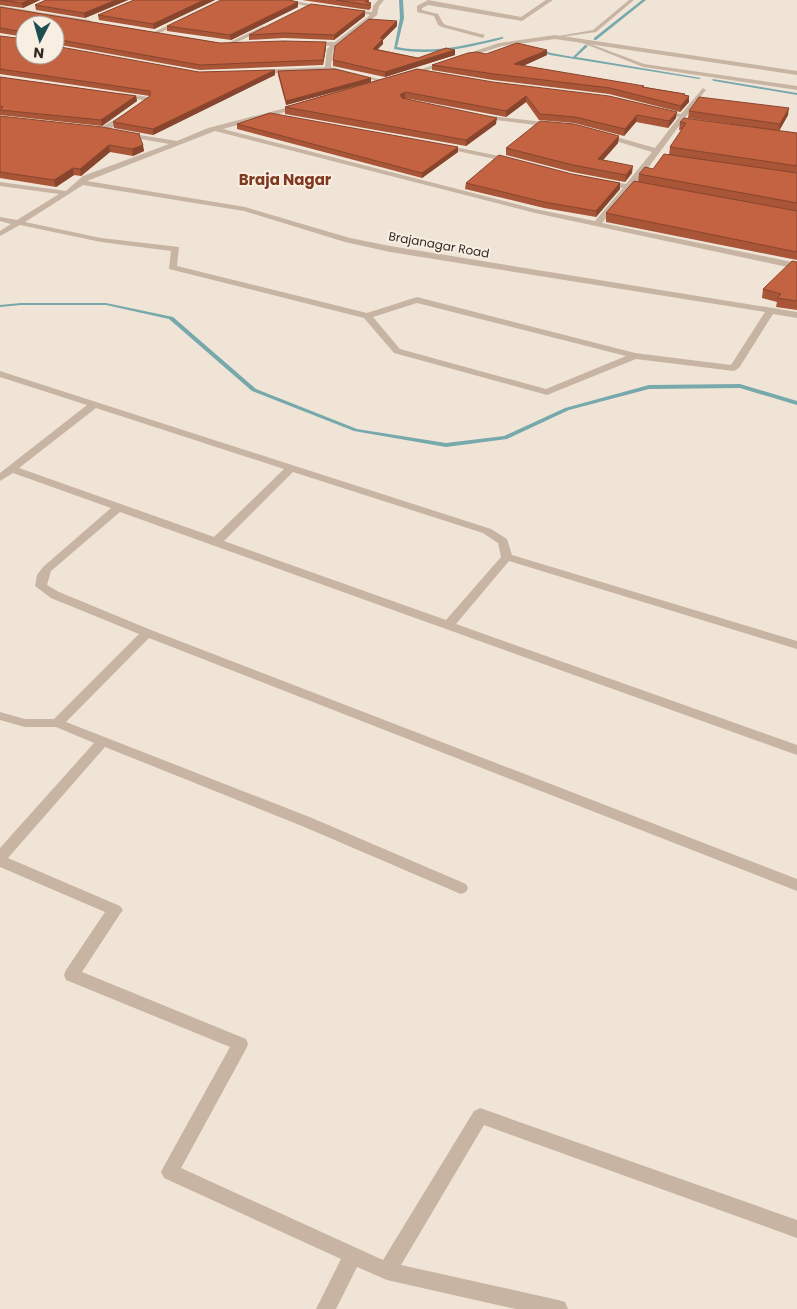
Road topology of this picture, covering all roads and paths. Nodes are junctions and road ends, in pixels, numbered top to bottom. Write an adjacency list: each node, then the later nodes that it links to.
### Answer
1 (277, 0): 6 (street)
2 (381, 0): 13 (street)
3 (550, 0): 5 (street)
4 (632, 0): 21 (lane)
5 (430, 1): 20 (street)
6 (310, 5): 9 (street); 10 (street)
7 (33, 7): 12 (street)
8 (0, 8): 12 (street)
9 (333, 8)
10 (301, 10)
11 (341, 10): 13 (street)
12 (25, 11): 15 (street)
13 (376, 14): 27 (street)
14 (189, 17): 18 (street)
15 (96, 20)
16 (265, 27): 26 (street)
17 (145, 31): 18 (street)
18 (155, 33): 19 (street)
19 (164, 34)
20 (483, 36)
21 (555, 37): 22 (street); 30 (street)
22 (581, 41): 31 (street); 37 (lane)
23 (302, 42): 27 (street)
24 (246, 43): 26 (street)
25 (221, 44): 26 (street)
26 (229, 44)
27 (337, 44): 28 (street)
28 (328, 69): 29 (street); 35 (street)
29 (250, 72)
30 (417, 72): 32 (street); 33 (street)
31 (797, 73)
32 (436, 75)
33 (400, 77)
34 (392, 79): 35 (street)
35 (384, 82): 36 (street)
36 (371, 86)
37 (797, 88)
38 (703, 90): 47 (street)
39 (109, 93): 40 (street)
40 (141, 104)
41 (307, 104): 44 (street)
42 (133, 109): 52 (street)
43 (654, 110): 47 (street)
44 (271, 114): 46 (street); 51 (street)
45 (477, 116): 49 (street)
46 (288, 118)
47 (680, 118): 48 (street); 56 (street)
48 (689, 121)
49 (565, 126)
50 (94, 129): 52 (street)
51 (216, 129): 54 (street); 66 (street)
52 (103, 130): 54 (street)
53 (592, 131): 56 (street)
54 (179, 143): 59 (street)
55 (439, 146): 57 (street)
56 (657, 154): 61 (street)
57 (525, 164)
58 (600, 181): 61 (street)
59 (81, 182): 63 (street); 69 (street, Brajanagar Road)
60 (0, 184): 63 (street)
61 (629, 185): 62 (street); 66 (street)
62 (640, 186)
63 (66, 193): 65 (street)
64 (0, 219): 65 (street)
65 (18, 223): 67 (street); 71 (street)
66 (597, 224): 68 (street)
67 (0, 234)
68 (797, 266)
69 (770, 311): 70 (street, Brajanagar Road); 72 (street)
70 (797, 315)
71 (367, 316): 72 (street); 72 (street)
72 (635, 356)
73 (0, 374): 74 (street)
74 (94, 404): 75 (street); 76 (street)
75 (290, 468): 79 (street); 80 (street)
76 (12, 469): 77 (street); 78 (street)
77 (0, 478)
78 (119, 508): 79 (street); 82 (street)
79 (216, 542): 81 (street)
80 (508, 556): 81 (street); 83 (street)
81 (448, 625): 87 (street)
82 (147, 633): 85 (street); 89 (street)
83 (797, 645)
84 (0, 716): 85 (street)
85 (58, 723): 86 (street)
86 (103, 741): 88 (street); 90 (street)
87 (797, 750)
88 (0, 860): 92 (street)
89 (797, 885)
90 (461, 888)
91 (797, 1229): 93 (street)
92 (353, 1255): 93 (street); 94 (street)
93 (387, 1271): 95 (street)
94 (326, 1309)
95 (558, 1309)

